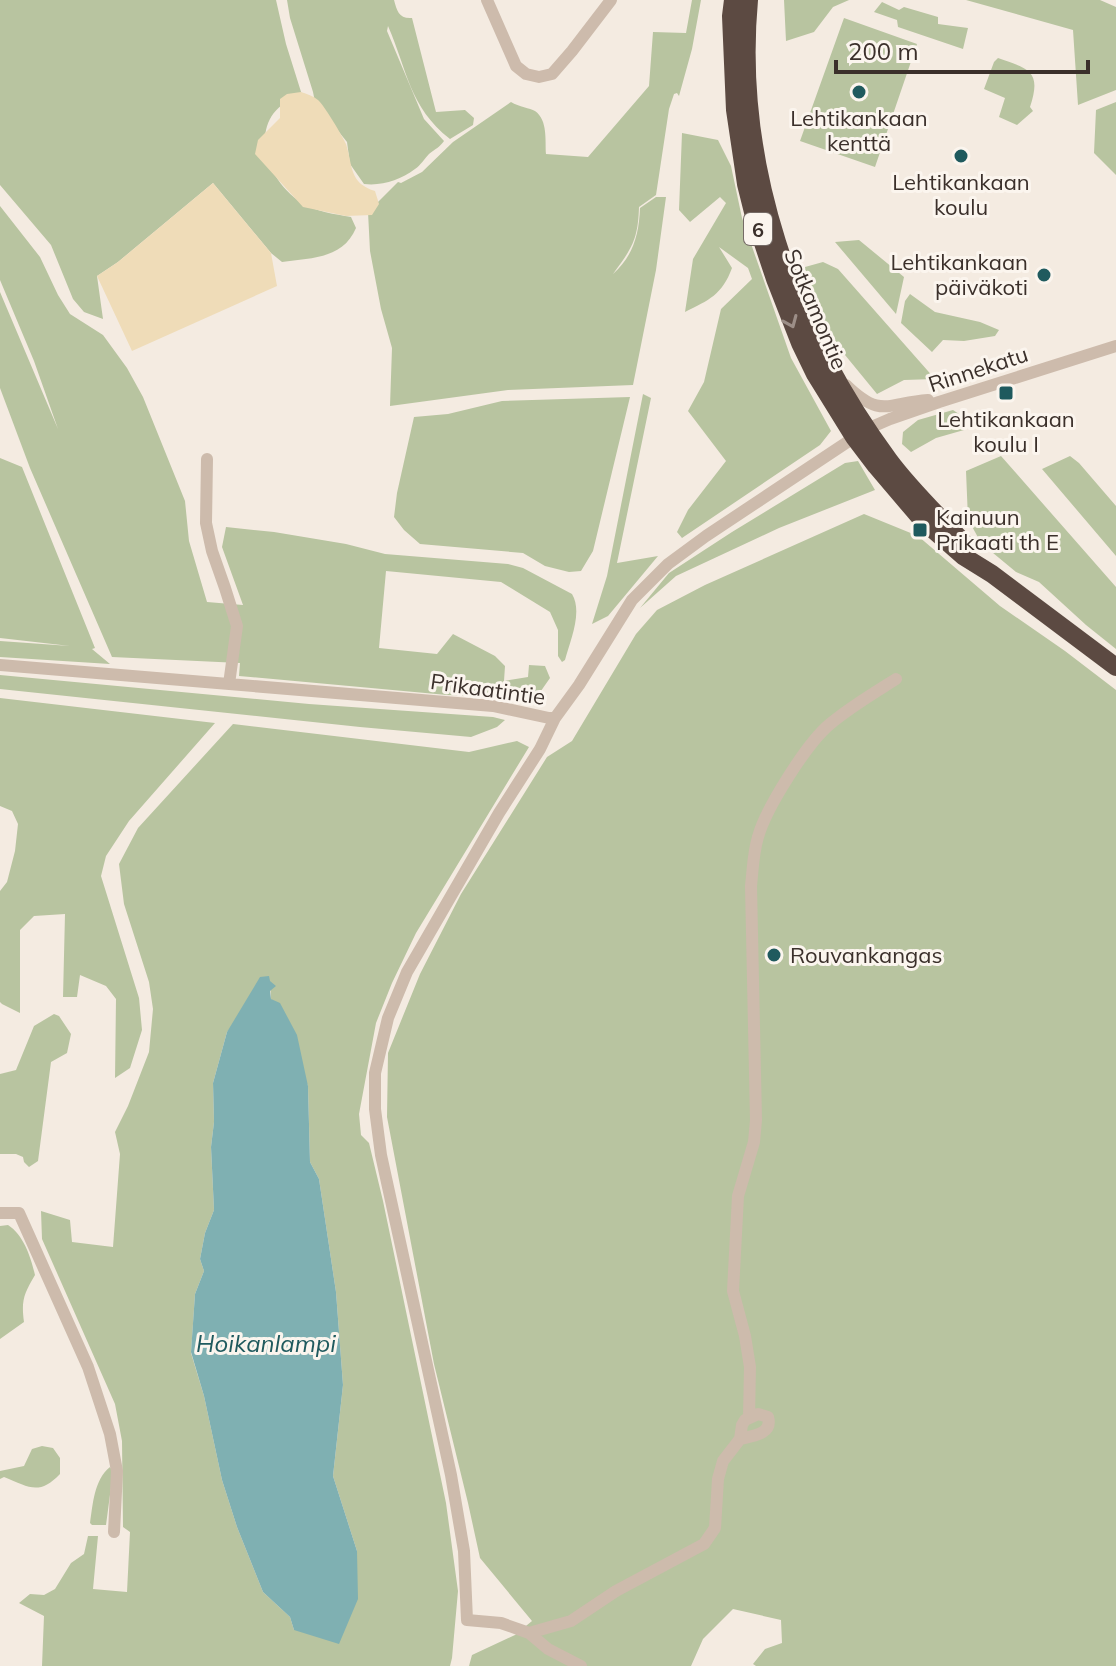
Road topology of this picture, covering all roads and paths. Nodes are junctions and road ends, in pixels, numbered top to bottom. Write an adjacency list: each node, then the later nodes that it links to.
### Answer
1 (487, 0): 2 (street)
2 (611, 0)
3 (733, 0): 8 (highway, Sotkamontie / 6, one-way to 8)
4 (749, 0): 6 (highway, Sotkamontie / 6)
5 (1116, 346): 7 (street, Rinnekatu)
6 (833, 373): 7 (street); 8 (highway, Sotkamontie / 6)
7 (939, 402): 8 (street, Rinnekatu)
8 (861, 433): 11 (highway, Sotkamontie / 6); 14 (street, Prikaatintie)
9 (207, 459): 13 (street)
10 (0, 665): 13 (street, Prikaatintie)
11 (1116, 667)
12 (896, 679): 16 (street)
13 (229, 684): 14 (street, Prikaatintie)
14 (555, 718): 19 (street)
15 (0, 1213): 18 (street)
16 (749, 1417): 17 (street); 17 (street)
17 (740, 1439): 19 (street)
18 (114, 1532)
19 (529, 1633): 20 (street)
20 (581, 1666)

